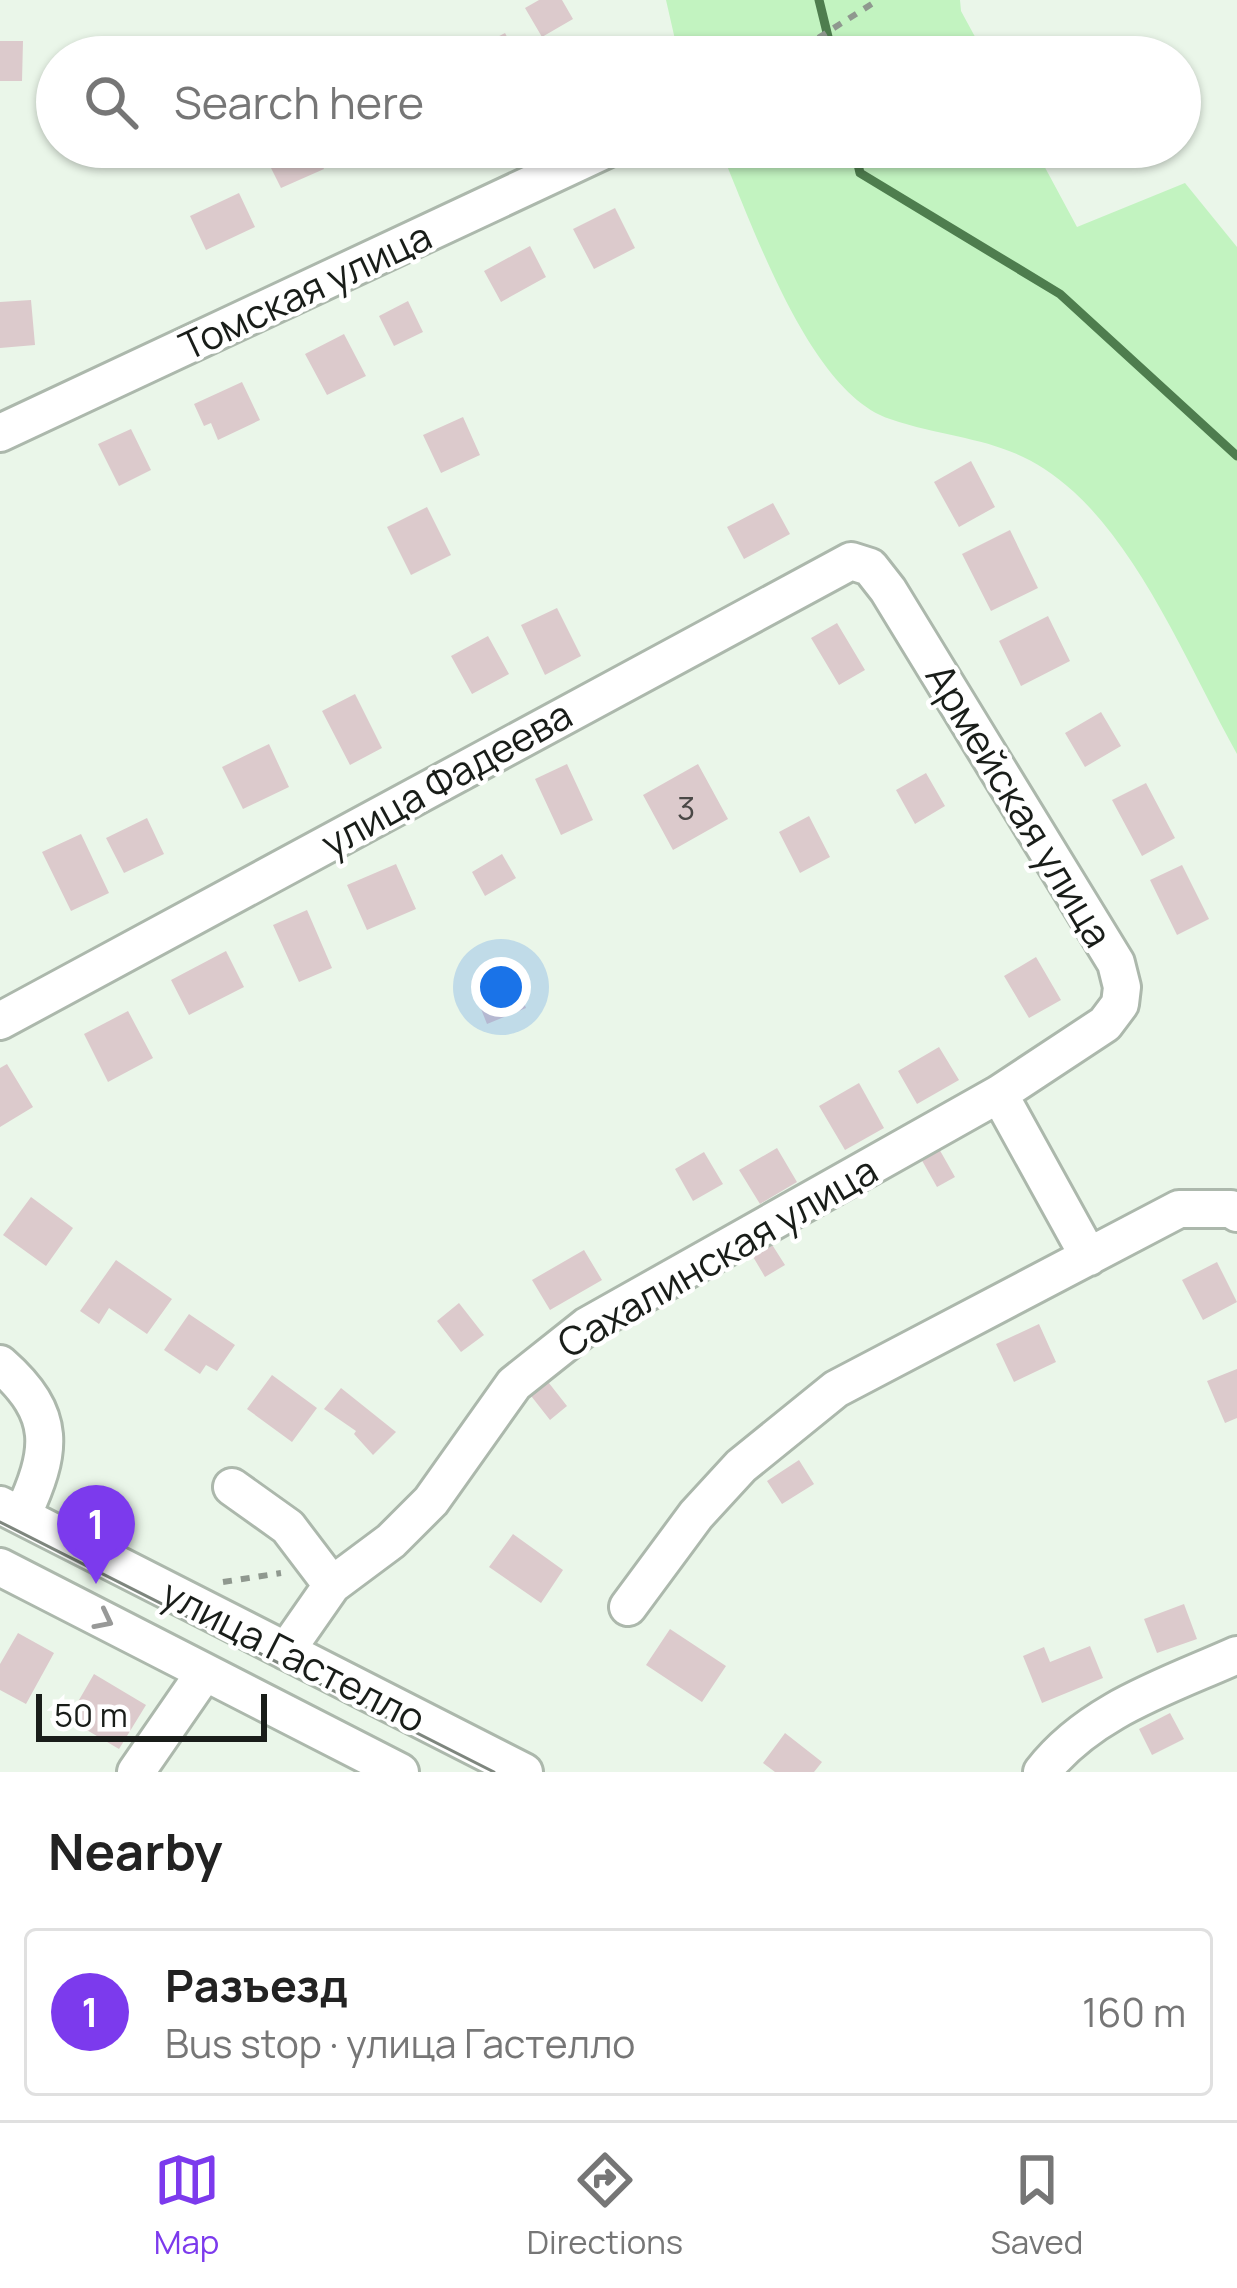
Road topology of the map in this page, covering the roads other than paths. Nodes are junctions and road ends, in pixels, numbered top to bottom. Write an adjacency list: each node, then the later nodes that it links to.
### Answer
1 (566, 168): 2 (street, Томская улица)
2 (0, 433)
3 (888, 590): 4 (street, улица Фадеева); 5 (street, Армейская улица)
4 (0, 1021)
5 (1105, 1024): 6 (street, Сахалинская улица)
6 (999, 1094): 8 (street); 13 (street, Сахалинская улица)
7 (1234, 1211): 8 (street)
8 (1089, 1257): 14 (street)
9 (0, 1364): 11 (street)
10 (232, 1487): 13 (street)
11 (11, 1510): 15 (street, улица Гастелло)
12 (0, 1567): 17 (street, one-way to 17)
13 (326, 1576): 15 (street, Сахалинская улица)
14 (628, 1607)
15 (286, 1651): 18 (street, улица Гастелло)
16 (1237, 1655): 22 (street)
17 (205, 1672): 19 (street); 20 (street)
18 (471, 1760): 21 (street, улица Гастелло)
19 (136, 1772)
20 (400, 1772)
21 (524, 1772)
22 (1042, 1772)

